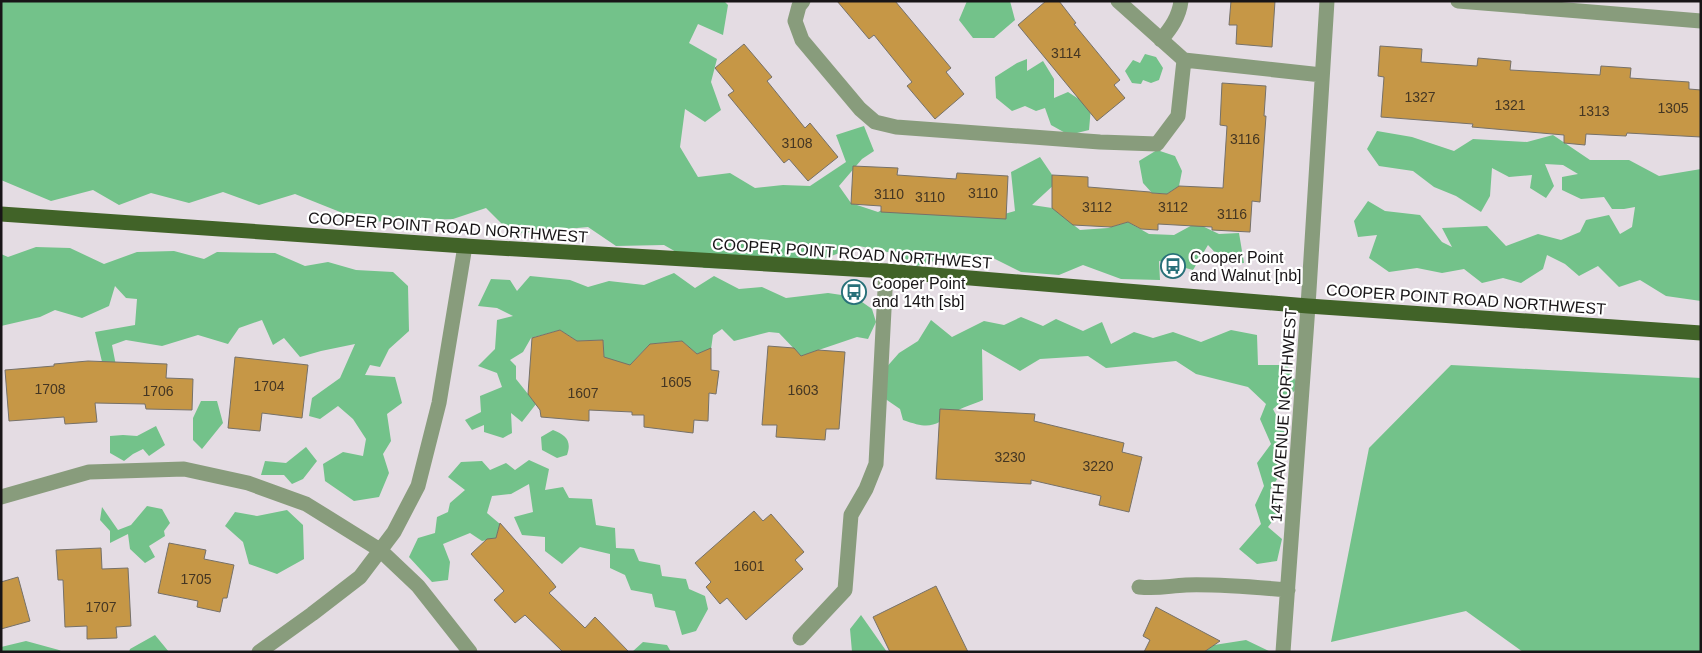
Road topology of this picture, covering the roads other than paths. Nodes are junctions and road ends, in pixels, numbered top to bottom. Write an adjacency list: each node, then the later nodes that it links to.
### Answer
1 (803, 1): 8 (street)
2 (1118, 1): 7 (street)
3 (1181, 1): 7 (street)
4 (1326, 1): 9 (street, 14TH AVENUE NORTHWEST)
5 (1458, 1): 6 (street)
6 (1701, 20)
7 (1161, 40): 8 (street)
8 (1184, 60): 9 (street)
9 (1322, 75): 13 (street, 14TH AVENUE NORTHWEST)
10 (1, 214): 11 (main road, COOPER POINT ROAD NORTHWEST)
11 (464, 246): 12 (main road, COOPER POINT ROAD NORTHWEST); 16 (street)
12 (886, 271): 13 (main road, COOPER POINT ROAD NORTHWEST); 19 (street)
13 (1308, 306): 14 (main road, COOPER POINT ROAD NORTHWEST); 18 (street, 14TH AVENUE NORTHWEST)
14 (1701, 333)
15 (1, 497): 16 (street)
16 (380, 550): 20 (street); 21 (street)
17 (1139, 587): 18 (street)
18 (1288, 590): 22 (street, 14TH AVENUE NORTHWEST)
19 (800, 638)
20 (259, 652)
21 (470, 652)
22 (1283, 652)

